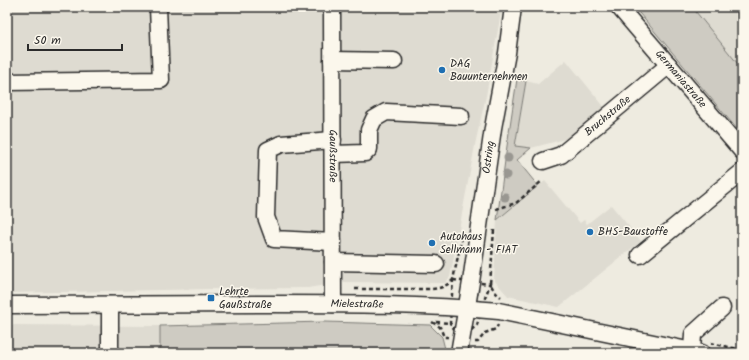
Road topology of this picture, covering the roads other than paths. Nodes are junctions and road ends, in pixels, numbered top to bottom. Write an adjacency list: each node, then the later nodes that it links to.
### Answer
1 (158, 7): 8 (street)
2 (332, 7): 5 (street, Gaußstraße)
3 (513, 7): 21 (street, Ostring)
4 (619, 7): 7 (street, Germaniastraße)
5 (332, 60): 6 (street); 10 (street, Gaußstraße)
6 (394, 61)
7 (669, 65): 11 (street, Germaniastraße); 12 (street, Bruchstraße)
8 (7, 82)
9 (461, 116): 10 (street)
10 (333, 147): 14 (street, Gaußstraße); 14 (street)
11 (742, 151)
12 (543, 160)
13 (742, 172): 15 (street)
14 (333, 242): 16 (street, Gaußstraße)
15 (640, 255)
16 (333, 262): 17 (street); 18 (street, Gaußstraße)
17 (436, 264)
18 (333, 304): 20 (street, Mielestraße); 21 (street, Mielestraße)
19 (7, 305): 20 (street, Mielestraße)
20 (110, 306): 24 (street)
21 (467, 308): 23 (street, Mielestraße); 25 (street, Ostring)
22 (722, 308): 23 (street)
23 (697, 352)
24 (110, 353)
25 (459, 353)

